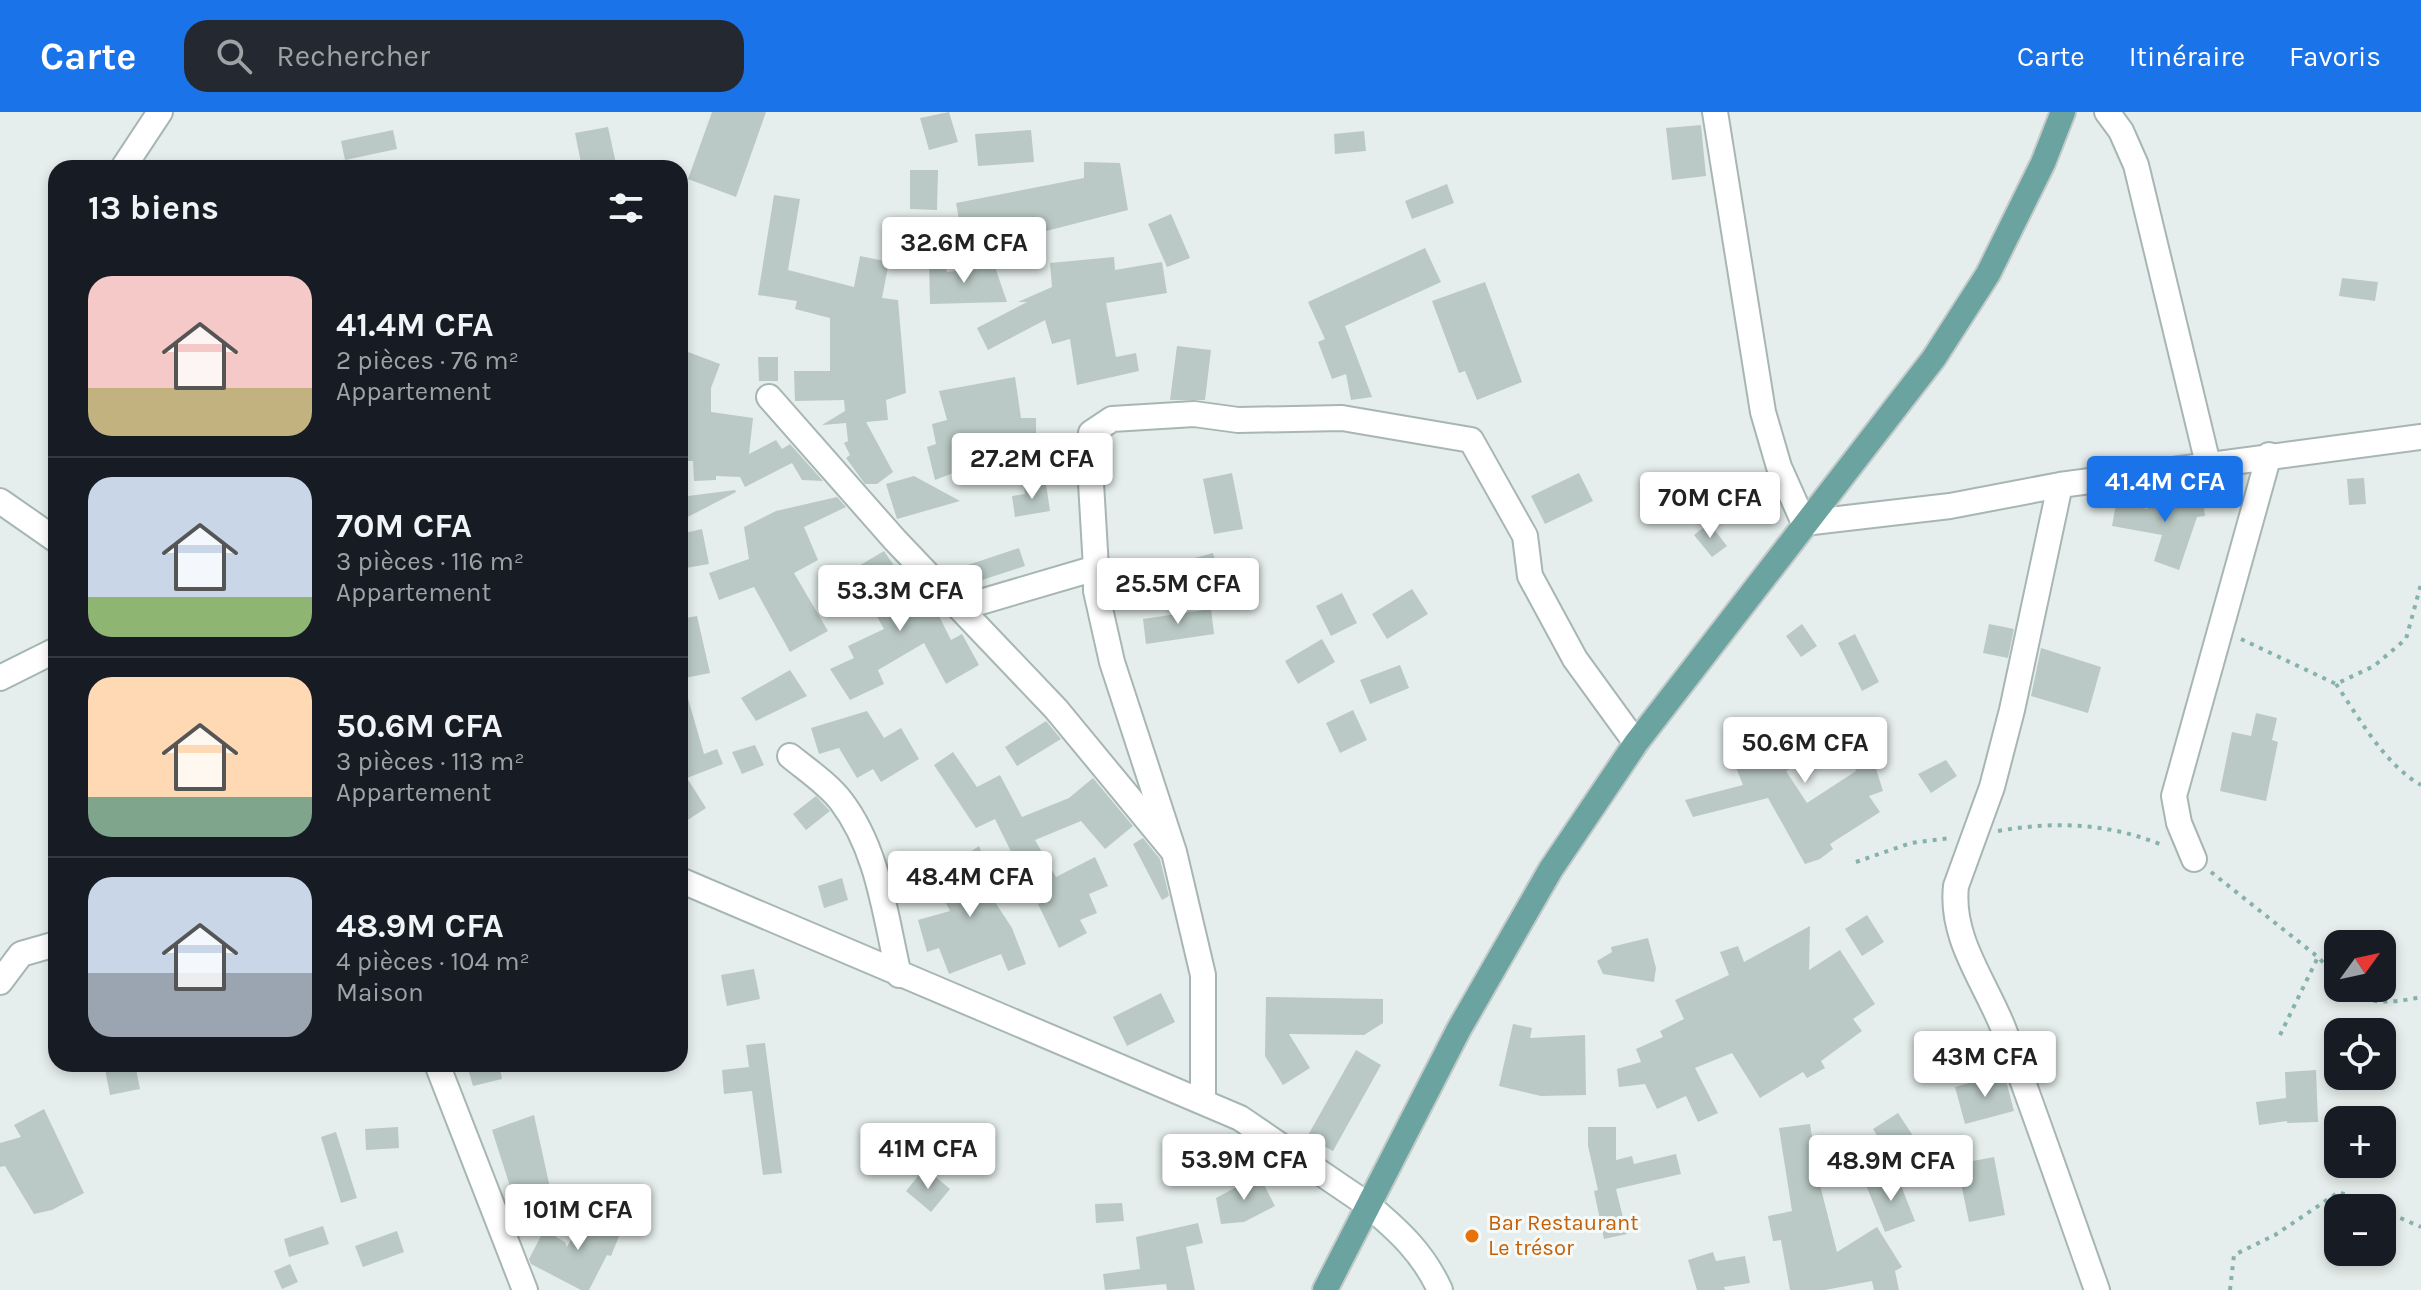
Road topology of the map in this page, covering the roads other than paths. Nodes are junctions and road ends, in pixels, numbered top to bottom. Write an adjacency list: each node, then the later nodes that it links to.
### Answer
1 (160, 112): 5 (street)
2 (1715, 112): 12 (street)
3 (2063, 112): 12 (main road)
4 (2107, 112): 9 (street)
5 (128, 160)
6 (769, 397): 15 (street)
7 (2421, 437): 8 (street)
8 (2269, 455): 9 (street); 21 (street)
9 (2208, 464): 10 (street)
10 (2060, 485): 12 (street); 32 (street)
11 (0, 501): 13 (street)
12 (1804, 523): 18 (main road)
13 (48, 534)
14 (1096, 568): 15 (street); 18 (street); 20 (street)
15 (960, 608): 20 (street)
16 (48, 654): 17 (street)
17 (0, 678)
18 (1636, 743): 28 (main road)
19 (790, 756): 24 (street)
20 (1174, 852): 27 (street)
21 (2194, 859)
22 (688, 883): 24 (street)
23 (48, 946): 25 (street)
24 (899, 975): 27 (street)
25 (0, 982)
26 (440, 1072): 29 (street)
27 (1203, 1102): 28 (street)
28 (1368, 1205): 30 (main road); 31 (street)
29 (525, 1290)
30 (1325, 1290)
31 (1440, 1290)
32 (2097, 1290)

